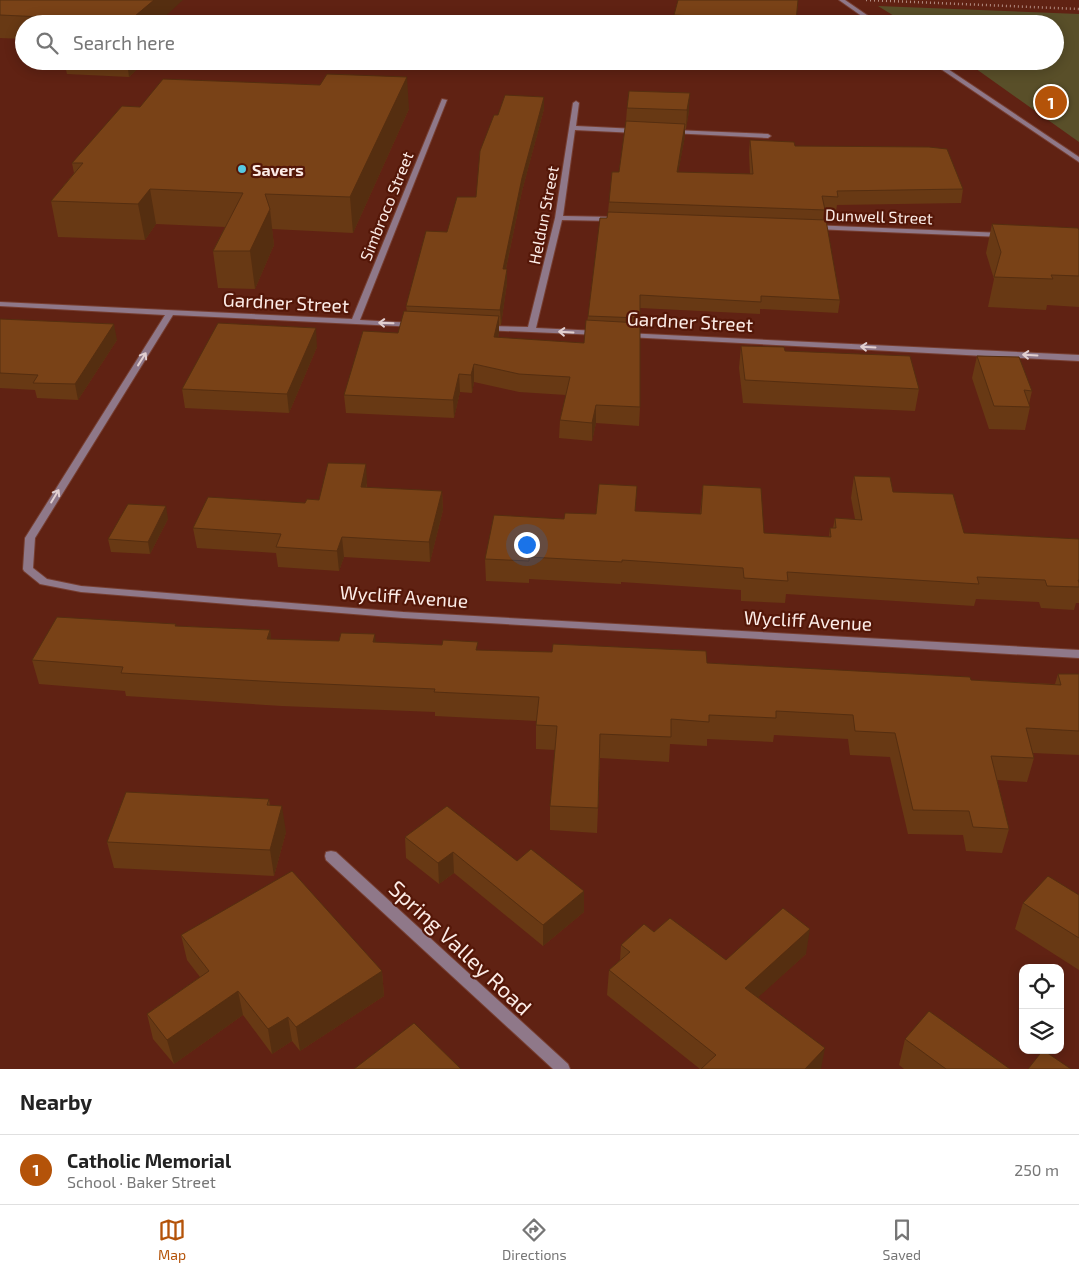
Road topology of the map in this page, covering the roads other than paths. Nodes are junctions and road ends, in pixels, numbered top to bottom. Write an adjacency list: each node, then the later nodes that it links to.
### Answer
1 (842, 0): 2 (street)
2 (864, 15)
3 (945, 70): 10 (street)
4 (444, 100): 17 (street, Simbroco Street)
5 (576, 103): 6 (street, Heldun Street)
6 (572, 128): 7 (street); 11 (street, Heldun Street)
7 (646, 131)
8 (664, 132): 9 (street)
9 (768, 136)
10 (1079, 160)
11 (559, 218): 12 (street); 20 (street, Heldun Street)
12 (617, 220)
13 (802, 227): 14 (street, Dunwell Street)
14 (1014, 236)
15 (0, 304): 16 (street, Gardner Street)
16 (171, 312): 17 (street, Gardner Street); 24 (street, Wycliff Avenue, one-way to 16)
17 (355, 322): 18 (street, Gardner Street, one-way to 17)
18 (419, 325)
19 (475, 328): 20 (street, Gardner Street)
20 (531, 330): 21 (street, Gardner Street, one-way to 20)
21 (610, 334)
22 (620, 334): 23 (street, Gardner Street, one-way to 22)
23 (1079, 358)
24 (1079, 654)
25 (331, 856): 26 (street, Spring Valley Road)
26 (563, 1069)

